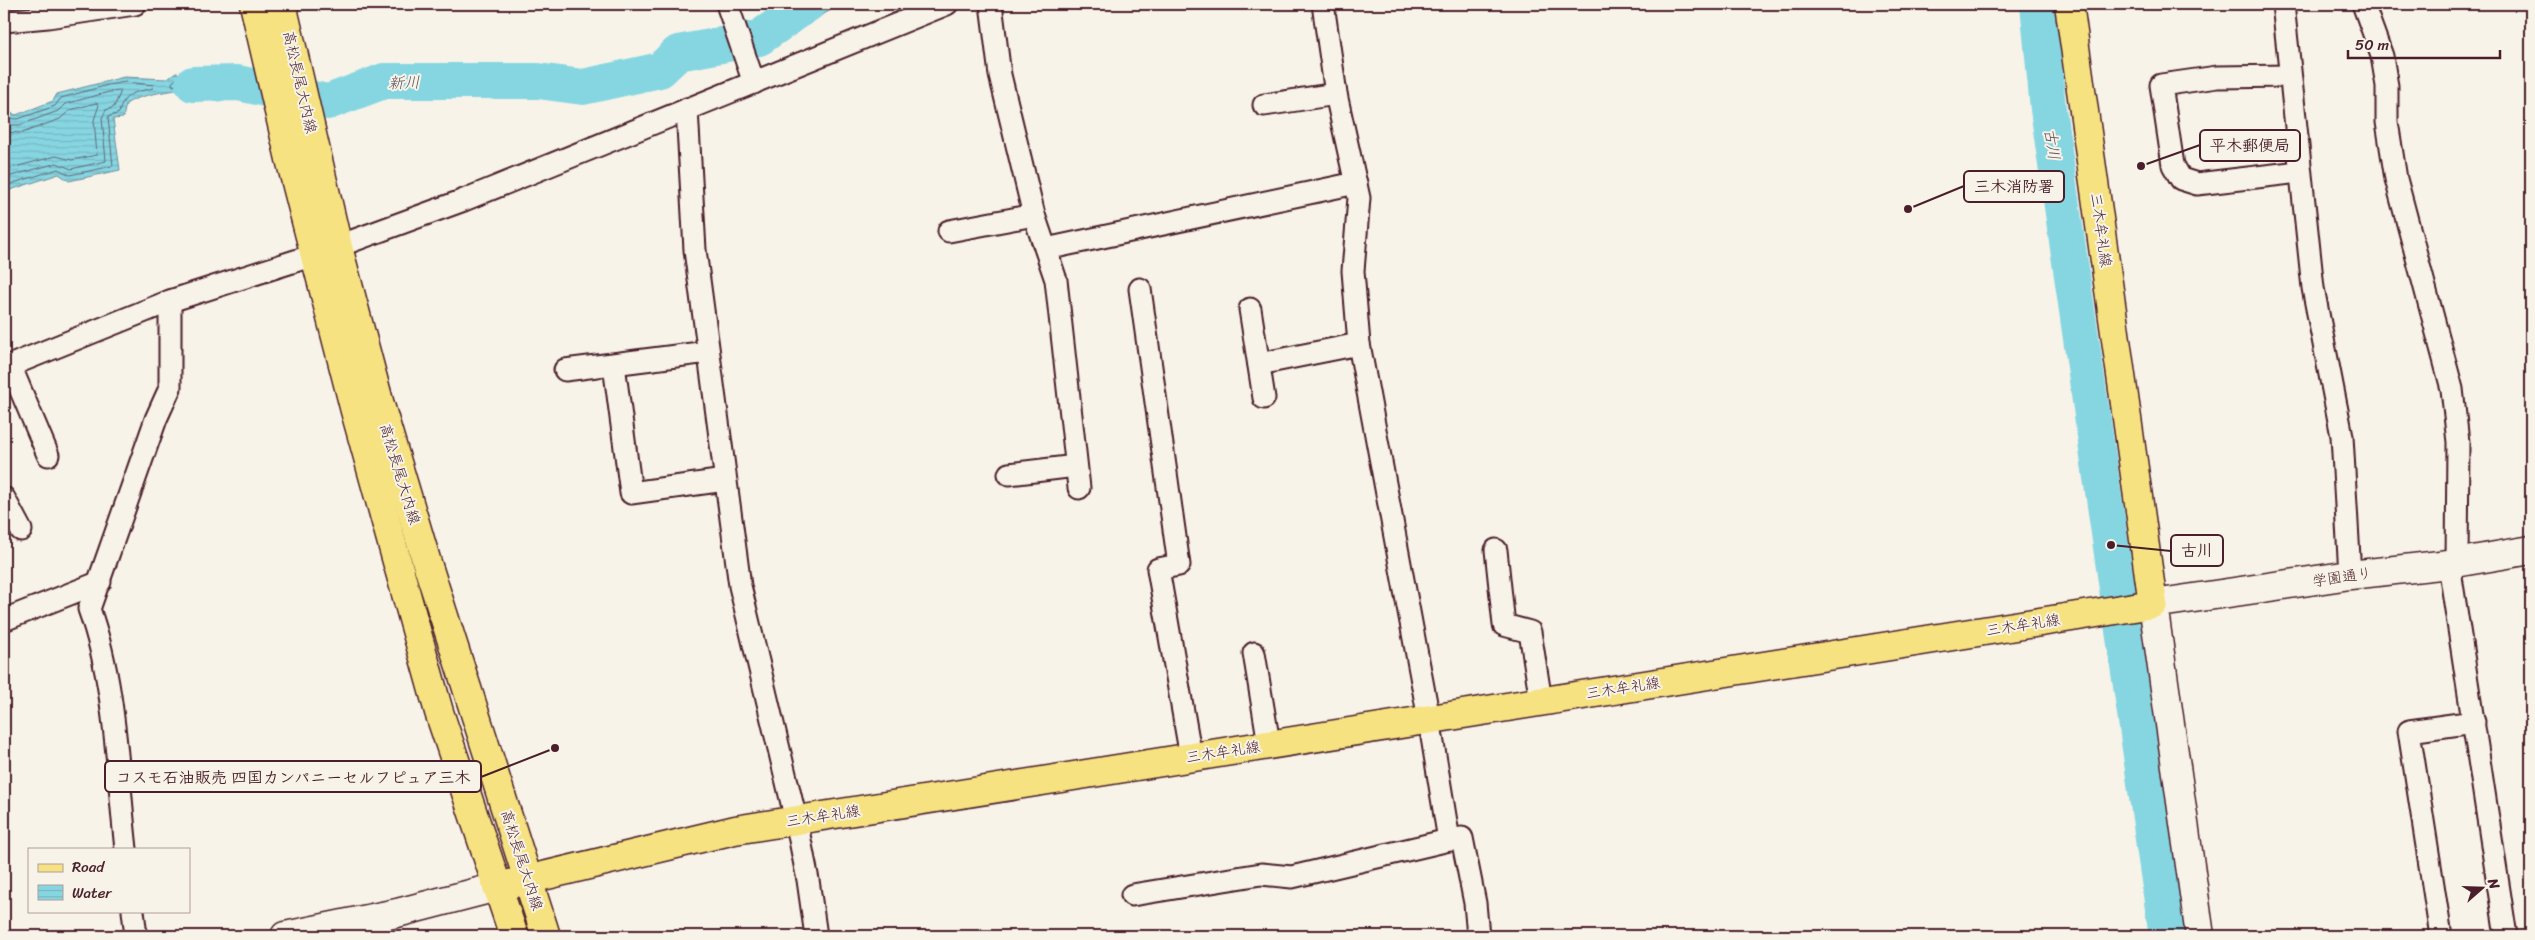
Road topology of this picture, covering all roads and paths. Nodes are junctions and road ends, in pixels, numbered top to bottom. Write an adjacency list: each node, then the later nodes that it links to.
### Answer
1 (135, 4): 11 (street)
2 (254, 4): 22 (main road, 高松長尾大内線)
3 (282, 4): 22 (main road, 高松長尾大内線)
4 (727, 4): 13 (street)
5 (947, 4): 13 (street)
6 (991, 4): 19 (street)
7 (1323, 4): 14 (street)
8 (2069, 4): 45 (main road, 三木牟礼線)
9 (2283, 4): 12 (street)
10 (2363, 4): 42 (street)
11 (4, 21)
12 (2290, 76): 17 (street); 17 (street)
13 (754, 83): 16 (street)
14 (1336, 94): 15 (street); 18 (street)
15 (1264, 104)
16 (687, 109): 22 (street); 27 (street)
17 (2299, 172): 43 (street)
18 (1356, 183): 21 (street); 26 (street)
19 (1034, 215): 20 (street); 21 (street)
20 (949, 230)
21 (1046, 249): 34 (street)
22 (326, 251): 24 (street); 56 (main road, 高松長尾大内線); 57 (main road, 高松長尾大内線)
23 (1140, 289): 52 (street)
24 (170, 301): 30 (street); 44 (street)
25 (1250, 309): 28 (street)
26 (1359, 344): 28 (street); 49 (street)
27 (708, 352): 29 (street); 36 (street)
28 (1259, 364): 32 (street)
29 (614, 365): 31 (street); 36 (street)
30 (7, 366): 33 (street)
31 (565, 370)
32 (1264, 398)
33 (48, 455)
34 (1076, 466): 35 (street); 37 (street)
35 (1009, 474)
36 (726, 480): 53 (street)
37 (1078, 488)
38 (4, 498): 39 (street)
39 (21, 530)
40 (1496, 550): 48 (street)
41 (2531, 550): 42 (street, 学園通り)
42 (2453, 563): 43 (street, 学園通り); 50 (street)
43 (2350, 575): 45 (street, 学園通り)
44 (100, 582): 46 (street); 55 (street)
45 (2153, 604): 48 (main road, 三木牟礼線); 66 (street)
46 (4, 620)
47 (1254, 654): 51 (street)
48 (1541, 701): 49 (main road, 三木牟礼線)
49 (1429, 719): 51 (main road, 三木牟礼線); 54 (street)
50 (2474, 722): 67 (street); 68 (street)
51 (1270, 744): 52 (main road, 三木牟礼線)
52 (1191, 757): 53 (main road, 三木牟礼線)
53 (796, 820): 56 (main road, 三木牟礼線); 64 (street)
54 (1449, 840): 58 (street); 65 (street)
55 (126, 848)
56 (528, 881): 57 (main road, 三木牟礼線); 63 (main road, 高松長尾大内線)
57 (497, 887): 61 (street); 62 (main road, 高松長尾大内線)
58 (1132, 895)
59 (133, 912): 60 (street)
60 (136, 936)
61 (284, 936)
62 (514, 936)
63 (546, 936)
64 (816, 936)
65 (1478, 936)
66 (2200, 936)
67 (2441, 936)
68 (2506, 936)

